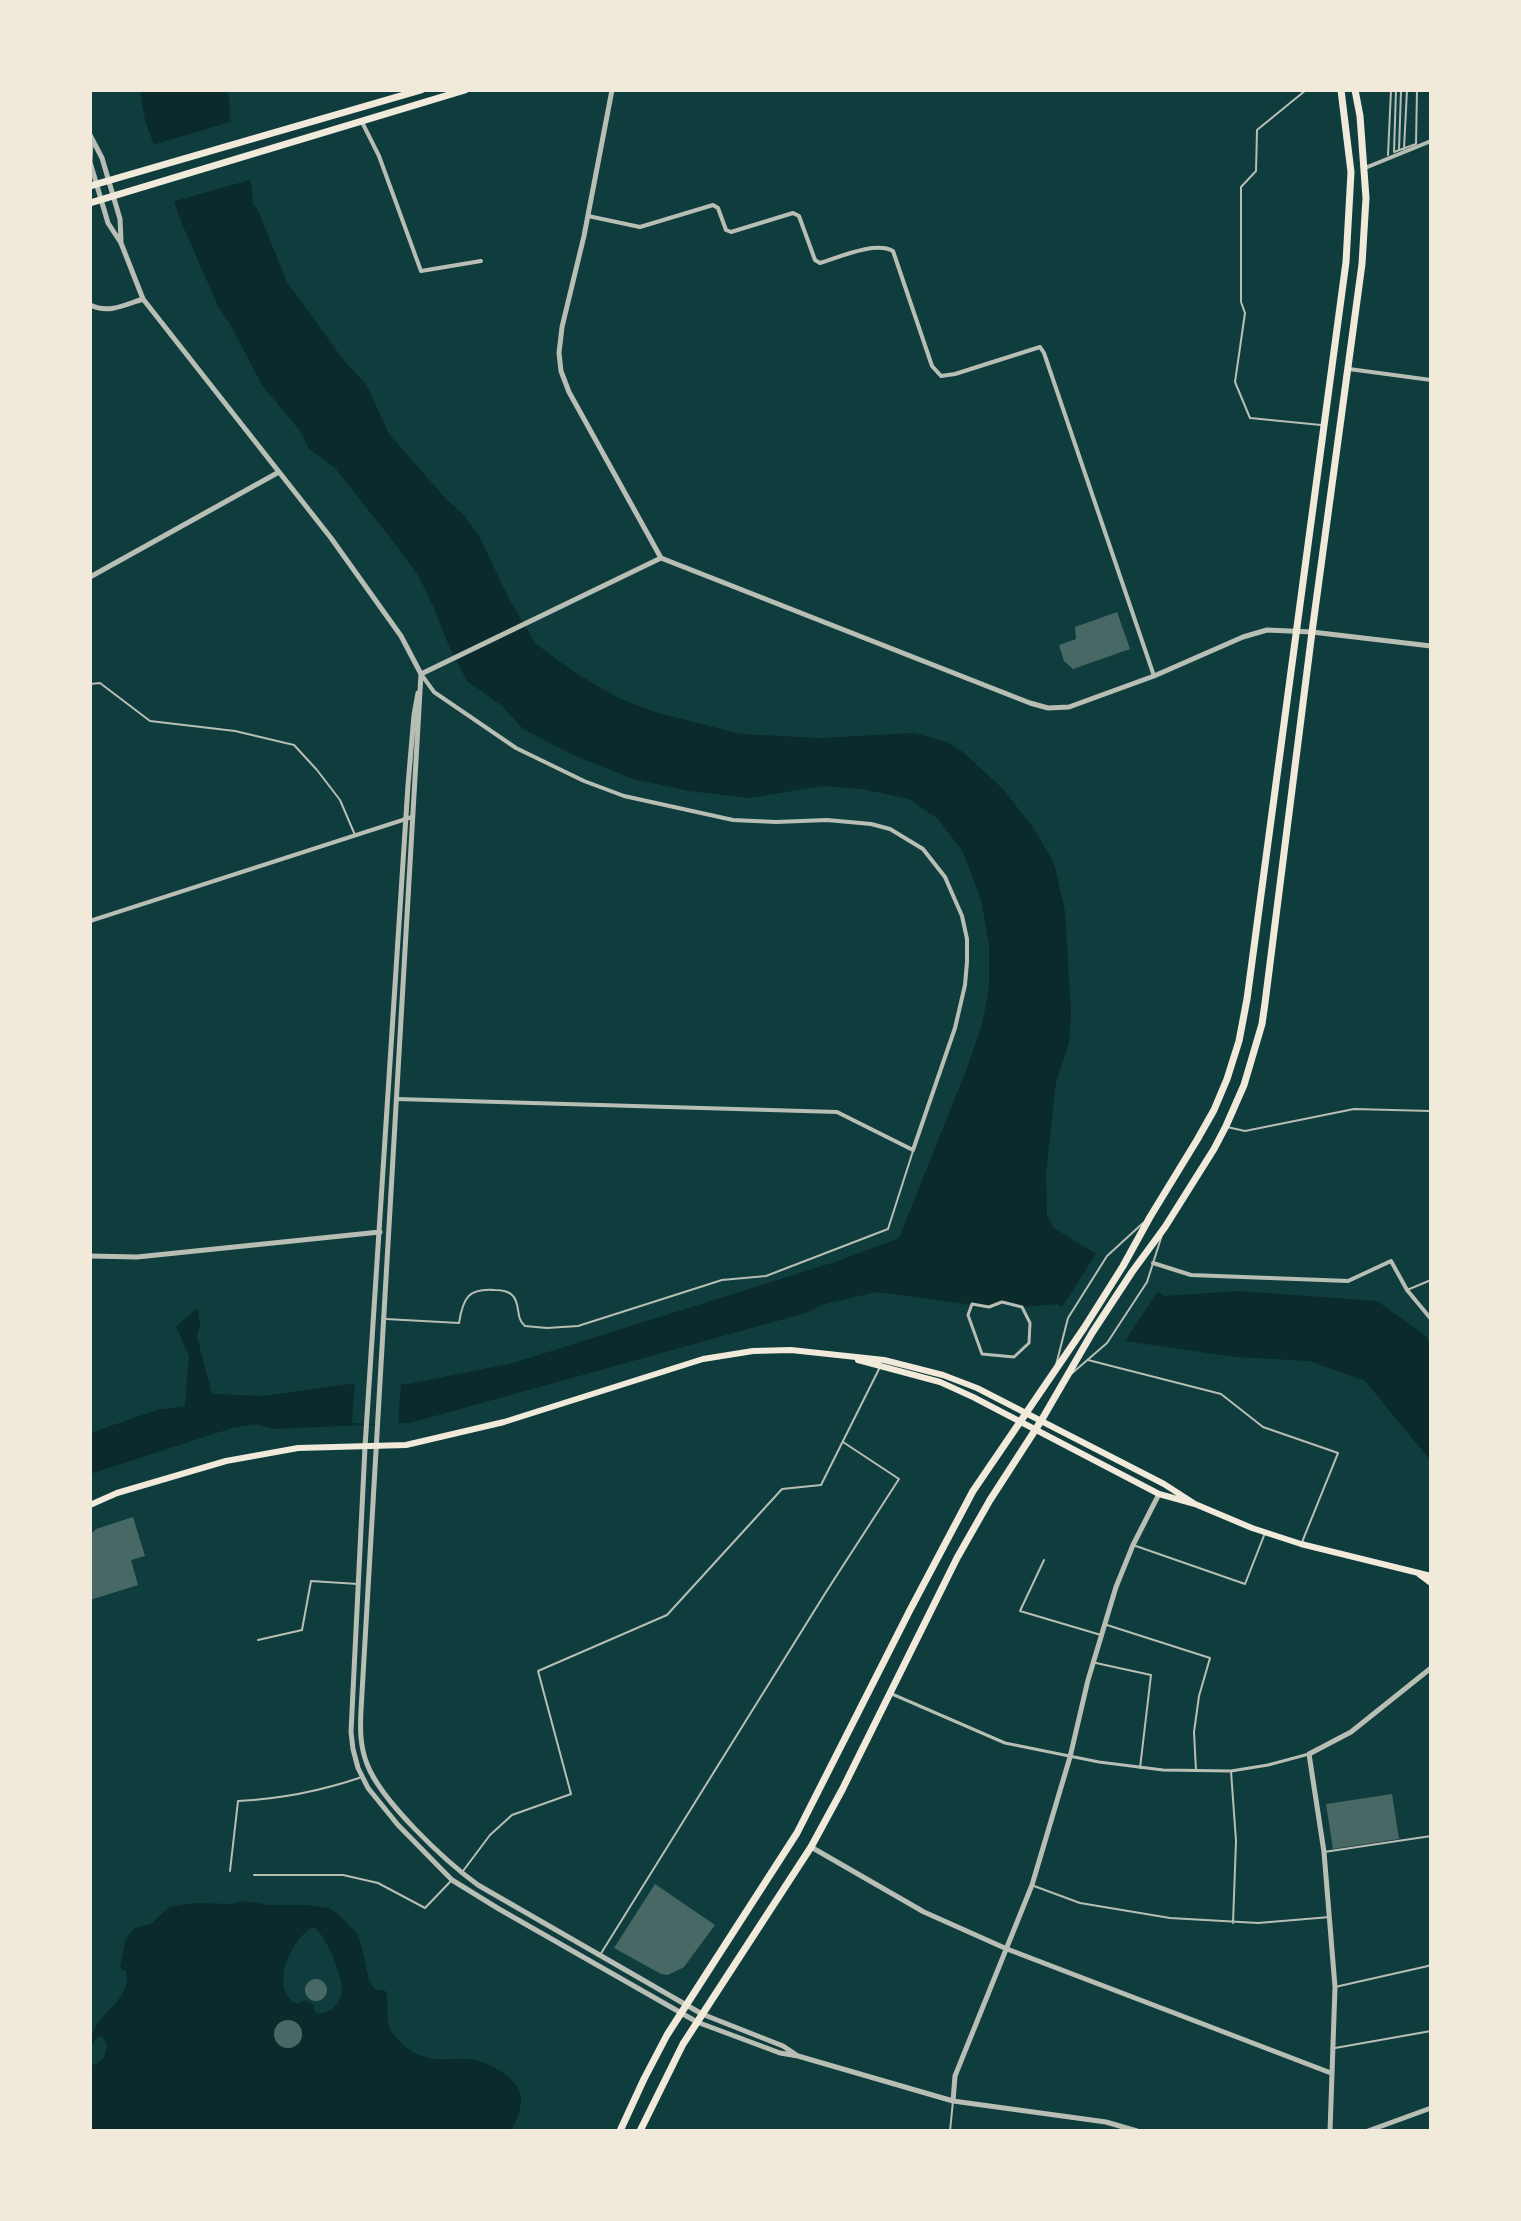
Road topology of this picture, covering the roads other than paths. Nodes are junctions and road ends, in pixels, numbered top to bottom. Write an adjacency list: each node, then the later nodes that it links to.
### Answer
1 (421, 90): 19 (highway)
2 (465, 90): 12 (highway)
3 (612, 90): 21 (street)
4 (1306, 90): 28 (lane)
5 (1341, 90): 28 (highway)
6 (1355, 90): 18 (highway)
7 (1391, 90): 17 (lane)
8 (1396, 90): 16 (lane)
9 (1401, 90): 16 (lane)
10 (1407, 90): 15 (lane)
11 (1417, 90): 15 (lane)
12 (362, 122): 20 (highway); 23 (street)
13 (91, 137): 22 (street); 22 (street)
14 (1431, 141): 18 (street)
15 (1404, 149): 16 (lane)
16 (1399, 150)
17 (1388, 155)
18 (1365, 168): 26 (highway)
19 (90, 186)
20 (90, 203)
21 (588, 216): 30 (street); 36 (street)
22 (121, 243): 24 (street)
23 (481, 261)
24 (142, 298): 25 (street); 29 (street)
25 (90, 305)
26 (1348, 369): 27 (street); 33 (highway)
27 (1431, 380)
28 (1324, 425): 32 (highway)
29 (279, 472): 31 (street); 35 (street)
30 (660, 558): 35 (street); 36 (street)
31 (90, 577)
32 (1296, 632): 33 (street); 36 (street); 45 (highway)
33 (1312, 632): 34 (street); 43 (highway)
34 (1431, 646)
35 (421, 674): 38 (street); 44 (street)
36 (1154, 676)
37 (90, 684): 39 (lane)
38 (409, 818): 39 (street); 41 (street); 47 (street)
39 (355, 835): 40 (street)
40 (90, 921)
41 (396, 1098): 44 (street); 52 (street)
42 (1431, 1111): 43 (lane)
43 (1226, 1126): 46 (highway)
44 (913, 1150): 52 (lane)
45 (1150, 1217): 58 (highway); 58 (lane)
46 (1165, 1227): 49 (lane); 59 (highway)
47 (380, 1232): 48 (street); 65 (street)
48 (90, 1256)
49 (1153, 1263): 51 (street); 56 (lane)
50 (1431, 1280): 51 (lane)
51 (1407, 1290): 53 (street)
52 (383, 1318): 66 (street)
53 (1431, 1319)
54 (1029, 1343): 54 (street)
55 (840, 1355): 57 (main road); 60 (main road); 66 (main road)
56 (1088, 1360): 59 (lane); 71 (lane)
57 (881, 1367): 62 (main road); 64 (lane)
58 (1053, 1375): 60 (highway)
59 (1063, 1382): 61 (highway)
60 (1027, 1414): 61 (main road); 62 (highway)
61 (1041, 1421): 63 (highway); 68 (main road)
62 (1021, 1423): 63 (main road); 104 (highway)
63 (1035, 1431): 67 (main road); 83 (highway)
64 (843, 1442): 94 (lane); 101 (lane)
65 (365, 1447): 66 (main road); 69 (main road); 77 (street)
66 (376, 1447): 94 (street)
67 (1159, 1494): 68 (main road); 72 (street)
68 (1196, 1504): 70 (main road)
69 (90, 1505)
70 (1265, 1533): 71 (main road); 72 (lane)
71 (1301, 1544): 74 (main road)
72 (1133, 1545): 78 (street)
73 (1044, 1560): 79 (lane)
74 (1416, 1572): 75 (main road); 76 (main road)
75 (1431, 1576)
76 (1431, 1583)
77 (358, 1584): 80 (lane); 89 (street)
78 (1104, 1624): 79 (street); 88 (lane)
79 (1101, 1635): 81 (street)
80 (258, 1640)
81 (1093, 1662): 85 (street); 86 (lane)
82 (1431, 1668): 84 (street)
83 (890, 1694): 85 (street); 91 (highway)
84 (1309, 1754): 87 (street); 92 (street)
85 (1070, 1757): 86 (street); 97 (street)
86 (1140, 1767): 88 (street)
87 (1231, 1771): 88 (street); 99 (lane)
88 (1197, 1772)
89 (362, 1777): 93 (lane); 96 (street)
90 (1431, 1836): 92 (lane)
91 (811, 1847): 100 (street); 106 (highway)
92 (1324, 1852): 98 (street)
93 (230, 1871)
94 (461, 1873): 101 (street)
95 (254, 1875): 96 (lane)
96 (452, 1880): 105 (street)
97 (1032, 1885): 99 (lane); 100 (street)
98 (1330, 1917): 99 (lane); 103 (street)
99 (1233, 1923)
100 (1007, 1949): 111 (street); 112 (street)
101 (600, 1956): 104 (street)
102 (1431, 1964): 103 (lane)
103 (1335, 1987): 109 (street)
104 (686, 2006): 105 (highway); 106 (street)
105 (681, 2014): 107 (street); 114 (highway)
106 (702, 2014): 107 (highway); 110 (street)
107 (697, 2022): 110 (street); 115 (highway)
108 (1431, 2031): 109 (lane)
109 (1332, 2049): 111 (street)
110 (798, 2056): 112 (street)
111 (1331, 2073): 118 (street)
112 (953, 2101): 116 (lane); 117 (street)
113 (1431, 2108): 119 (street)
114 (620, 2131)
115 (640, 2131)
116 (950, 2131)
117 (1137, 2131)
118 (1330, 2131)
119 (1368, 2131)

